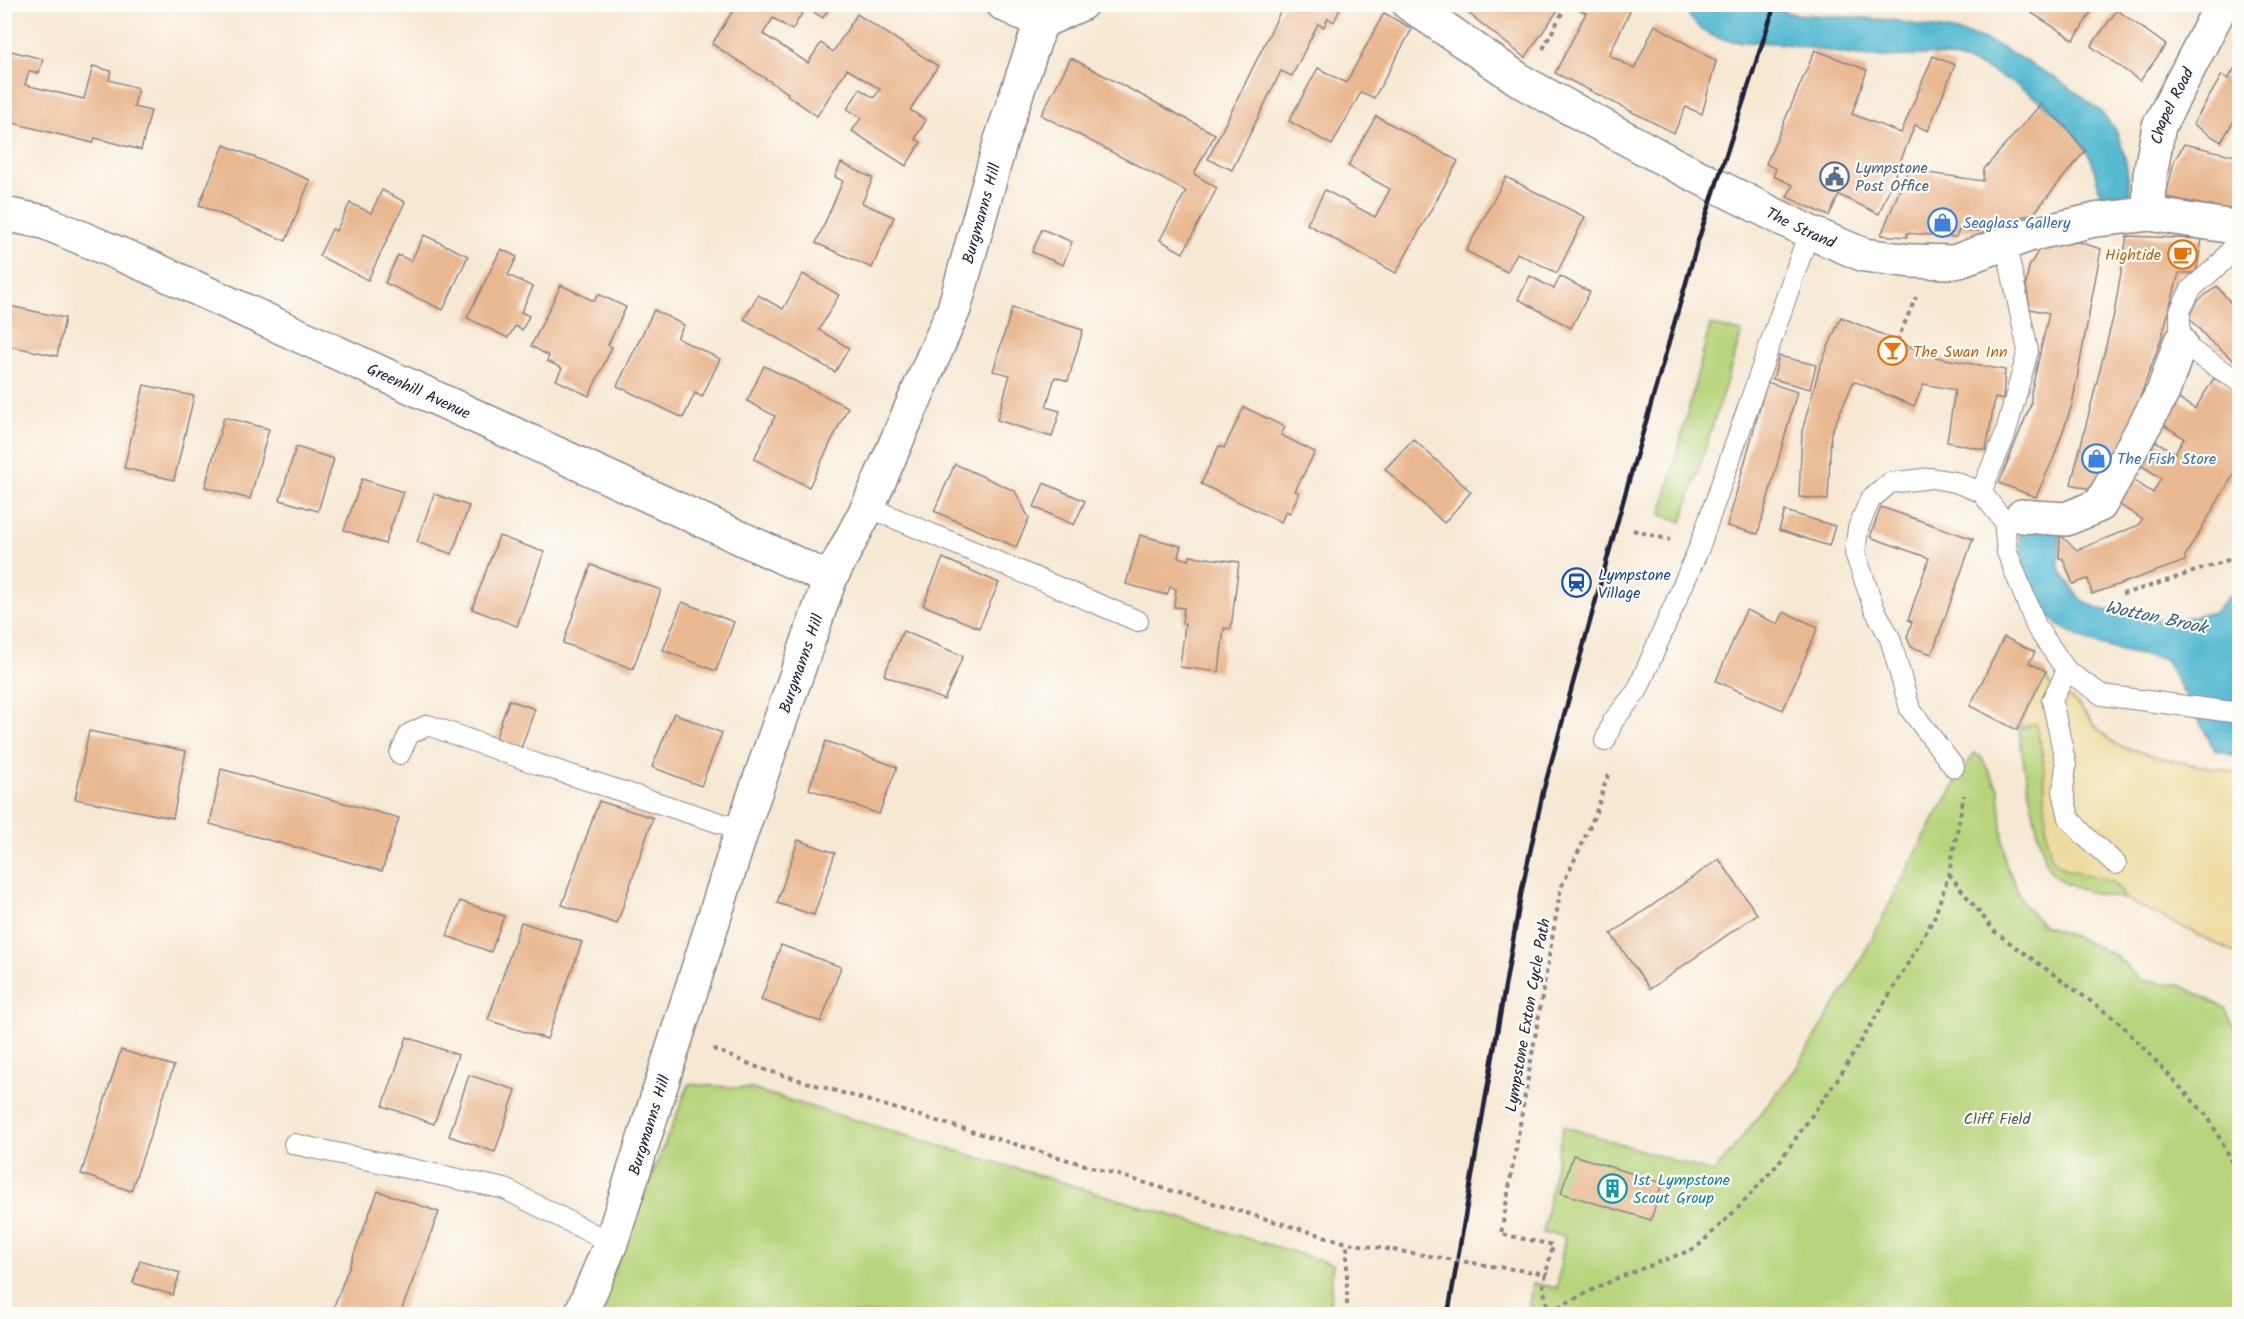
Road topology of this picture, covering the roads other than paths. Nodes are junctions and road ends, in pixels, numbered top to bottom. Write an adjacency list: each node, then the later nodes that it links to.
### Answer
1 (1003, 4): 5 (street)
2 (1081, 4): 5 (street)
3 (1409, 4): 9 (street, The Strand)
4 (2222, 4): 7 (street, Chapel Road)
5 (1041, 22): 15 (street, Burgmanns Hill)
6 (4, 214): 17 (street, Greenhill Avenue)
7 (2149, 214): 8 (street, The Strand); 11 (street, The Strand)
8 (2240, 228)
9 (1809, 232): 11 (street, The Strand); 21 (lane)
10 (2240, 237): 12 (lane)
11 (2006, 244): 14 (lane)
12 (2180, 343): 13 (lane); 16 (street)
13 (2240, 381)
14 (1981, 492): 16 (lane); 23 (lane)
15 (868, 507): 17 (street, Burgmanns Hill); 18 (lane)
16 (2013, 519): 19 (lane)
17 (830, 579): 24 (street, Burgmanns Hill)
18 (1138, 621)
19 (2067, 671): 20 (lane); 25 (lane)
20 (2240, 712)
21 (1605, 741)
22 (400, 754): 24 (lane)
23 (1954, 767)
24 (742, 830): 27 (street, Burgmanns Hill)
25 (2116, 864)
26 (294, 1144): 27 (lane)
27 (610, 1243): 28 (street, Burgmanns Hill)
28 (581, 1314)

